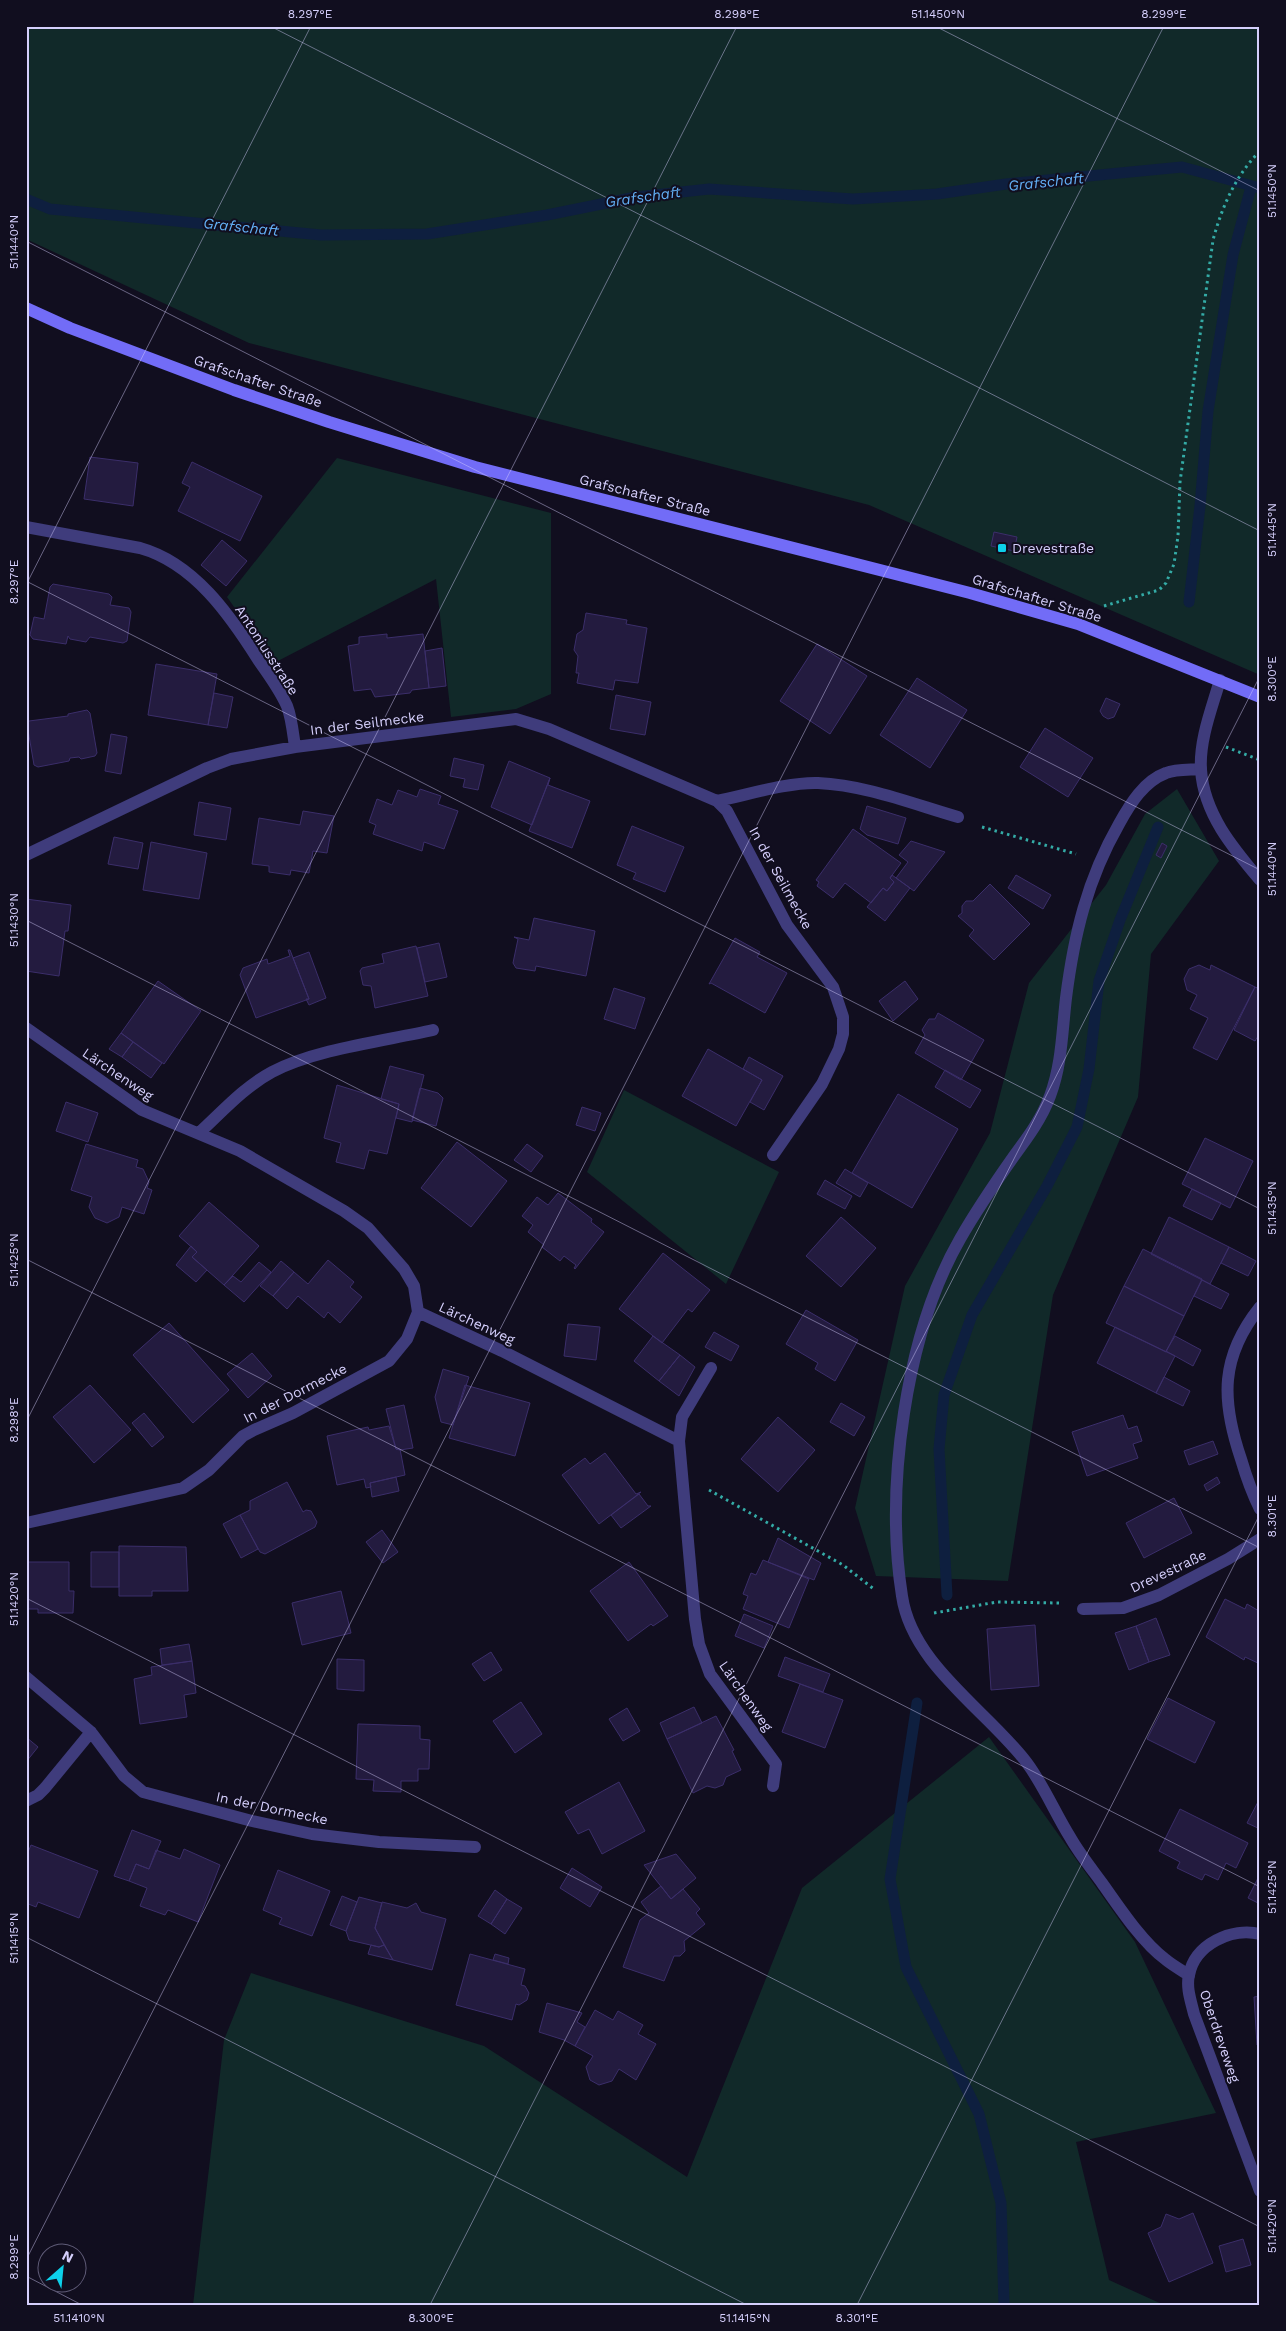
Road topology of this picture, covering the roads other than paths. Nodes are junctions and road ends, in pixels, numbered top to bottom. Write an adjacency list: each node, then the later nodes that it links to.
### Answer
1 (26, 308): 3 (street, Grafschafter Straße)
2 (26, 527): 5 (street, Antoniusstraße)
3 (1220, 680): 4 (street, Grafschafter Straße); 6 (street)
4 (1260, 697)
5 (295, 748): 7 (street, In der Seilmecke); 9 (street, In der Seilmecke)
6 (1201, 770): 10 (street); 29 (street)
7 (717, 801): 8 (street); 14 (street, In der Seilmecke)
8 (958, 817)
9 (26, 855)
10 (1260, 880)
11 (26, 1028): 13 (street, Lärchenweg)
12 (433, 1030): 13 (street)
13 (199, 1134): 16 (street, Lärchenweg)
14 (773, 1154)
15 (1260, 1307): 19 (street)
16 (418, 1312): 18 (street, Lärchenweg); 20 (street, In der Dormecke)
17 (711, 1368): 18 (street, Lärchenweg)
18 (679, 1441): 25 (street, Lärchenweg)
19 (1260, 1509)
20 (26, 1523)
21 (1260, 1539): 22 (street, Drevestraße)
22 (1082, 1608)
23 (26, 1677): 24 (street, In der Dormecke)
24 (91, 1732): 26 (street); 27 (street, In der Dormecke)
25 (773, 1786)
26 (26, 1801)
27 (475, 1847)
28 (1260, 1934): 29 (street, Oberdreveweg)
29 (1189, 1975): 30 (street, Oberdreveweg)
30 (1260, 2191)

